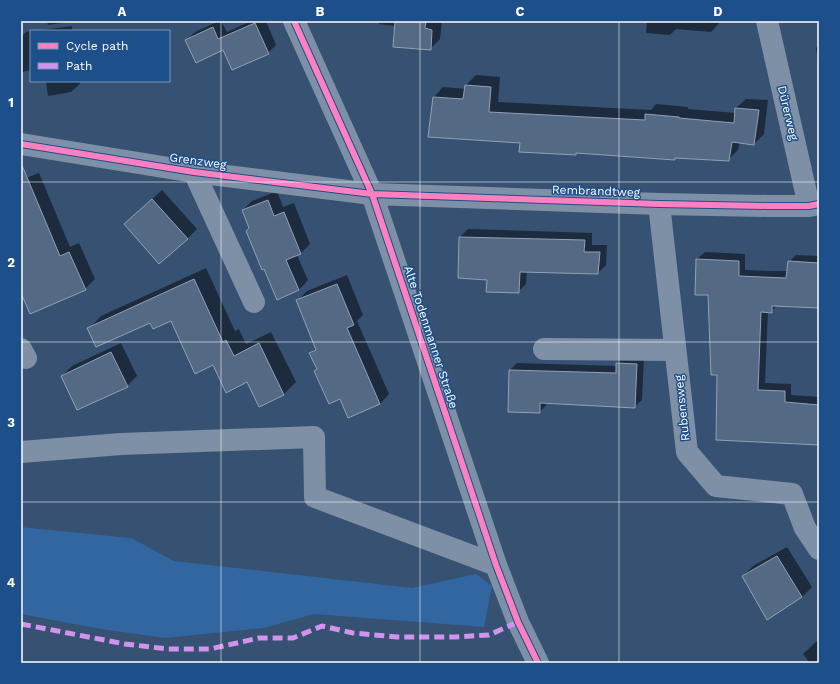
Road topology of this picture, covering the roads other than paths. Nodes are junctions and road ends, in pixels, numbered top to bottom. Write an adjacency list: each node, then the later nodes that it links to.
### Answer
1 (294, 21): 5 (street, Alte Todenmanner Straße)
2 (767, 21): 7 (street, Dürerweg)
3 (21, 144): 4 (street, Grenzweg)
4 (194, 172): 5 (street, Grenzweg); 8 (street, Grenzweg)
5 (372, 194): 6 (street, Rembrandtweg); 13 (street, Alte Todenmanner Straße)
6 (659, 204): 7 (street, Rembrandtweg); 10 (street, Rubensweg)
7 (814, 205)
8 (254, 302)
9 (544, 349): 10 (street)
10 (675, 350): 12 (street, Rubensweg)
11 (21, 452): 13 (street)
12 (819, 549)
13 (496, 566): 14 (street, Alte Todenmanner Straße)
14 (538, 663)

